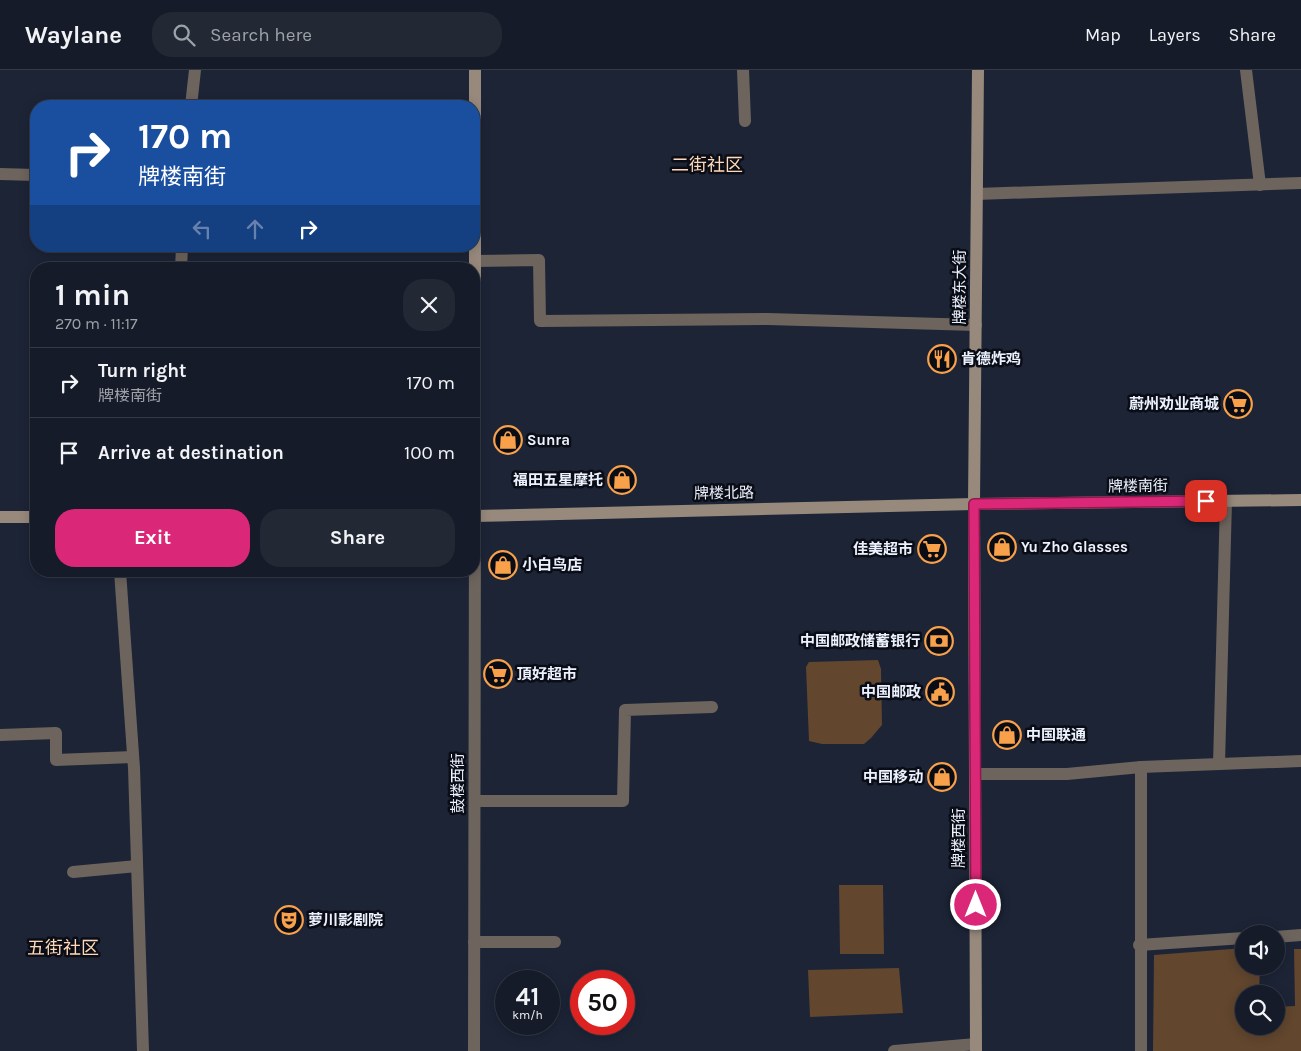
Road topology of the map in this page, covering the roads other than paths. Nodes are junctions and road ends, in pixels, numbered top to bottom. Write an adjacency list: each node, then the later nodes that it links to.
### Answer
1 (195, 70): 6 (street)
2 (475, 70): 7 (main road)
3 (743, 70): 8 (street)
4 (978, 70): 13 (main road, 牌楼东大街)
5 (1246, 70): 12 (street)
6 (192, 100)
7 (475, 100)
8 (745, 121)
9 (0, 174): 10 (street)
10 (30, 175)
11 (1301, 183): 12 (street)
12 (1260, 185): 13 (street)
13 (978, 194): 16 (main road, 牌楼东大街)
14 (475, 252): 15 (main road)
15 (475, 261): 16 (street)
16 (976, 325): 19 (main road, 牌楼东大街)
17 (1301, 500): 18 (main road, 牌楼南街)
18 (1226, 501): 19 (main road, 牌楼南街); 29 (street)
19 (974, 504): 20 (main road, 牌楼北路); 31 (main road, 牌楼西街)
20 (480, 516)
21 (0, 517): 22 (main road)
22 (30, 517)
23 (120, 577): 27 (street)
24 (474, 577): 32 (street, 鼓楼西街)
25 (712, 707): 32 (street)
26 (0, 735): 27 (street)
27 (132, 757): 33 (street)
28 (1301, 761): 29 (street)
29 (1219, 764): 30 (street)
30 (1141, 767): 31 (street); 40 (street)
31 (975, 774): 41 (main road, 牌楼西街)
32 (474, 802): 38 (street, 鼓楼西街)
33 (137, 866): 34 (street); 42 (street)
34 (73, 872)
35 (1301, 935): 36 (street)
36 (1285, 936)
37 (1235, 939): 40 (street)
38 (474, 942): 39 (street); 43 (street, 鼓楼西街)
39 (555, 942)
40 (1139, 945): 45 (street)
41 (976, 1048): 44 (street)
42 (143, 1051)
43 (474, 1051)
44 (894, 1051)
45 (1140, 1051)

